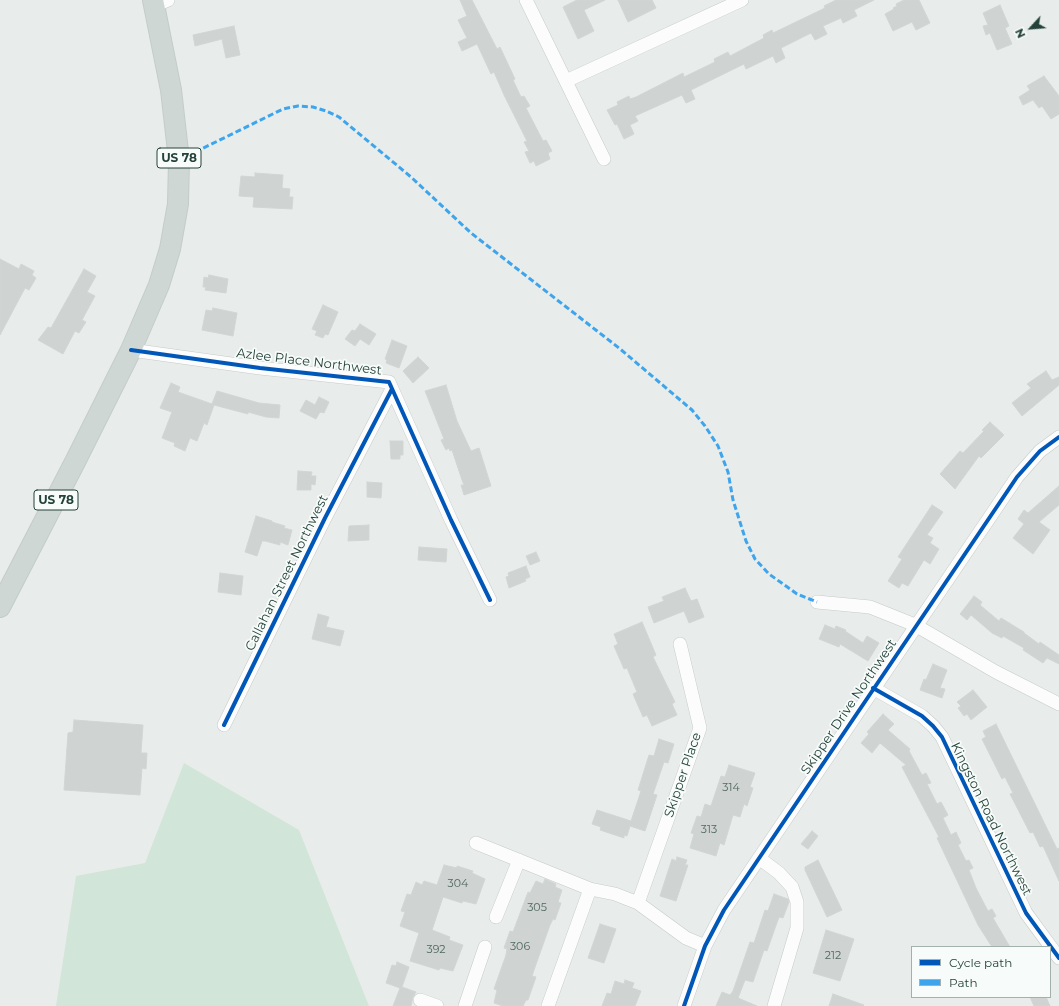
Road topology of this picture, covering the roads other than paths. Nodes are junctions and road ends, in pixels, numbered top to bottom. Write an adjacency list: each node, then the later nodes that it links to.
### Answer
1 (526, 0): 4 (street)
2 (742, 0): 4 (street)
3 (158, 2): 6 (main road, US 78)
4 (566, 81): 5 (street)
5 (604, 159)
6 (131, 350): 7 (street, Azlee Place Northwest); 11 (main road, US 78)
7 (392, 389): 9 (street, Azlee Place Northwest); 16 (street, Callahan Street Northwest)
8 (1059, 437): 12 (street, Skipper Drive Northwest)
9 (490, 600)
10 (817, 602): 12 (street)
11 (0, 606)
12 (915, 625): 14 (street, Skipper Drive Northwest); 15 (street)
13 (680, 644): 21 (street, Skipper Place)
14 (873, 688): 18 (street, Skipper Drive Northwest); 24 (street, Kingston Road Northwest)
15 (1059, 704)
16 (224, 725)
17 (476, 843): 19 (street)
18 (759, 858): 23 (street, Skipper Drive Northwest); 33 (street)
19 (519, 860): 20 (street); 22 (street)
20 (590, 888): 21 (street); 31 (street)
21 (638, 903): 23 (street)
22 (496, 917)
23 (705, 946): 32 (street, Skipper Drive Northwest)
24 (1050, 946)
25 (485, 947): 30 (street)
26 (1051, 947): 27 (street, Kingston Road Northwest)
27 (1059, 958)
28 (420, 1000): 29 (street)
29 (437, 1006)
30 (465, 1006)
31 (548, 1006)
32 (684, 1006)
33 (774, 1006)

